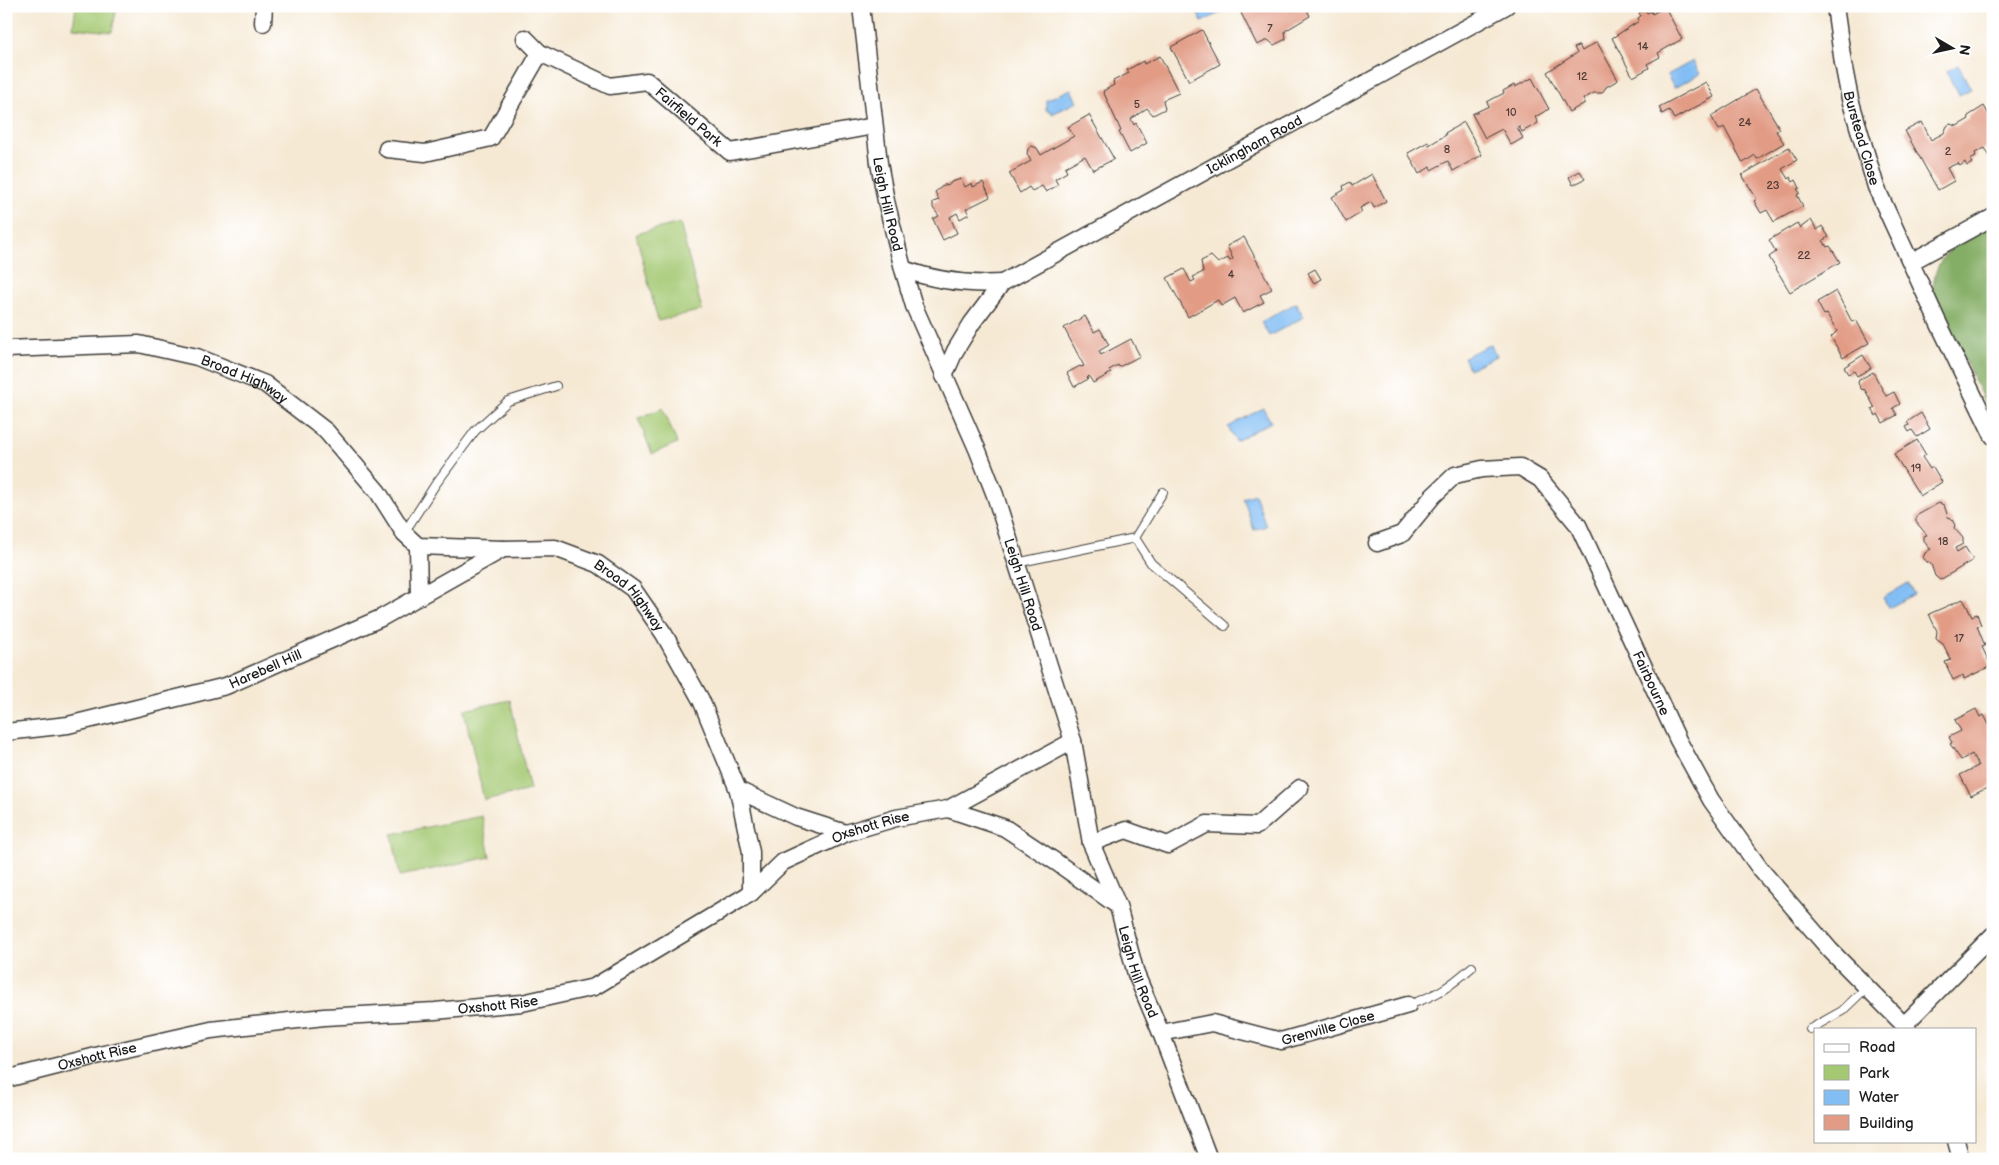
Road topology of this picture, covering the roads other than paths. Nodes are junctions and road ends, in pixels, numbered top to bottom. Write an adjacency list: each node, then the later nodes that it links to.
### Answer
1 (861, 6): 6 (street, Leigh Hill Road)
2 (1506, 6): 11 (street, Icklingham Road)
3 (1835, 6): 9 (street, Burstead Close)
4 (524, 38): 5 (street, Fairfield Park)
5 (540, 53): 6 (street, Fairfield Park); 7 (street)
6 (874, 126): 10 (street, Leigh Hill Road)
7 (387, 149)
8 (1993, 216): 9 (street)
9 (1911, 262): 15 (street, Burstead Close)
10 (903, 269): 11 (street, Icklingham Road); 13 (street, Leigh Hill Road)
11 (1002, 283): 13 (street, Icklingham Road)
12 (6, 349): 17 (street, Broad Highway)
13 (944, 376): 22 (street, Leigh Hill Road)
14 (556, 386): 17 (lane)
15 (1993, 436)
16 (1162, 492): 18 (lane)
17 (404, 533): 20 (street, Broad Highway)
18 (1135, 538): 22 (lane); 24 (lane)
19 (1377, 543): 36 (street, Fairbourne)
20 (418, 546): 21 (street, Broad Highway); 23 (street)
21 (503, 550): 23 (street, Harebell Hill); 28 (street, Broad Highway)
22 (1016, 563): 26 (street, Leigh Hill Road)
23 (419, 596): 25 (street, Harebell Hill)
24 (1224, 626)
25 (6, 732)
26 (1073, 741): 29 (street, Oxshott Rise); 31 (street, Leigh Hill Road)
27 (1300, 788): 31 (street)
28 (738, 790): 30 (street); 32 (street, Broad Highway)
29 (948, 809): 30 (street, Oxshott Rise); 33 (street, Oxshott Rise)
30 (846, 833): 32 (street, Oxshott Rise)
31 (1092, 843): 33 (street, Leigh Hill Road)
32 (751, 893): 41 (street, Oxshott Rise)
33 (1118, 906): 40 (street, Leigh Hill Road)
34 (1993, 935): 38 (street, Fairbourne)
35 (1472, 967): 37 (lane)
36 (1867, 987): 38 (street, Fairbourne); 39 (lane)
37 (1408, 1005): 40 (street, Grenville Close)
38 (1907, 1027)
39 (1810, 1029)
40 (1161, 1033): 43 (street, Leigh Hill Road)
41 (6, 1079)
42 (1956, 1142): 44 (street)
43 (1209, 1159)
44 (1961, 1159)

